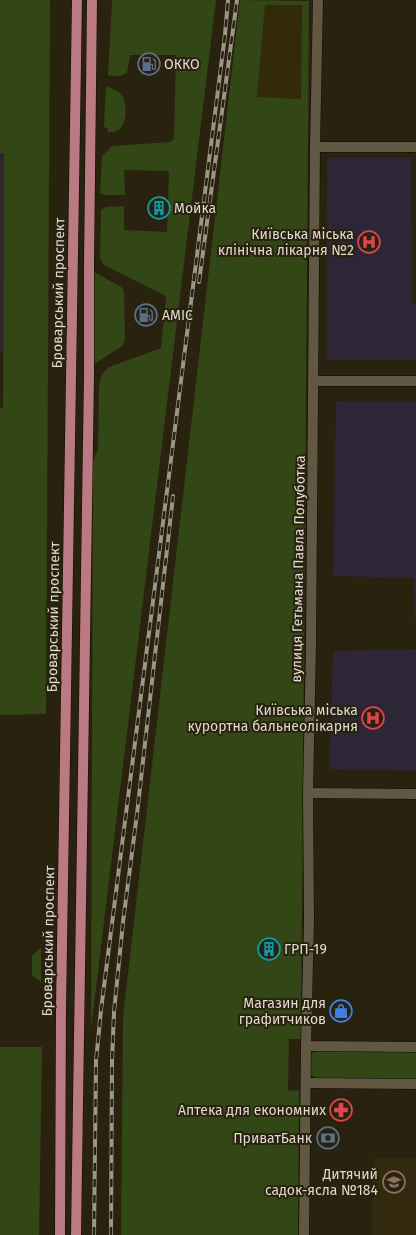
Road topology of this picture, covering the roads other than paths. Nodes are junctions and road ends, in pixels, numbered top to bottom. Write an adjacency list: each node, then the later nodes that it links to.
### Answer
1 (77, 0): 14 (main road, Броварський проспект)
2 (92, 0): 15 (main road)
3 (318, 0): 4 (street, вулиця Гетьмана Павла Полуботка)
4 (315, 147): 5 (street); 6 (street, вулиця Гетьмана Павла Полуботка)
5 (416, 147)
6 (313, 381): 7 (street); 8 (street, вулиця Гетьмана Павла Полуботка)
7 (416, 381)
8 (308, 793): 9 (street); 10 (street, вулиця Гетьмана Павла Полуботка)
9 (416, 794)
10 (306, 1046): 11 (street); 12 (street, вулиця Гетьмана Павла Полуботка)
11 (416, 1047)
12 (306, 1083): 13 (street); 16 (street, вулиця Гетьмана Павла Полуботка)
13 (416, 1084)
14 (60, 1235)
15 (76, 1235)
16 (304, 1235)

